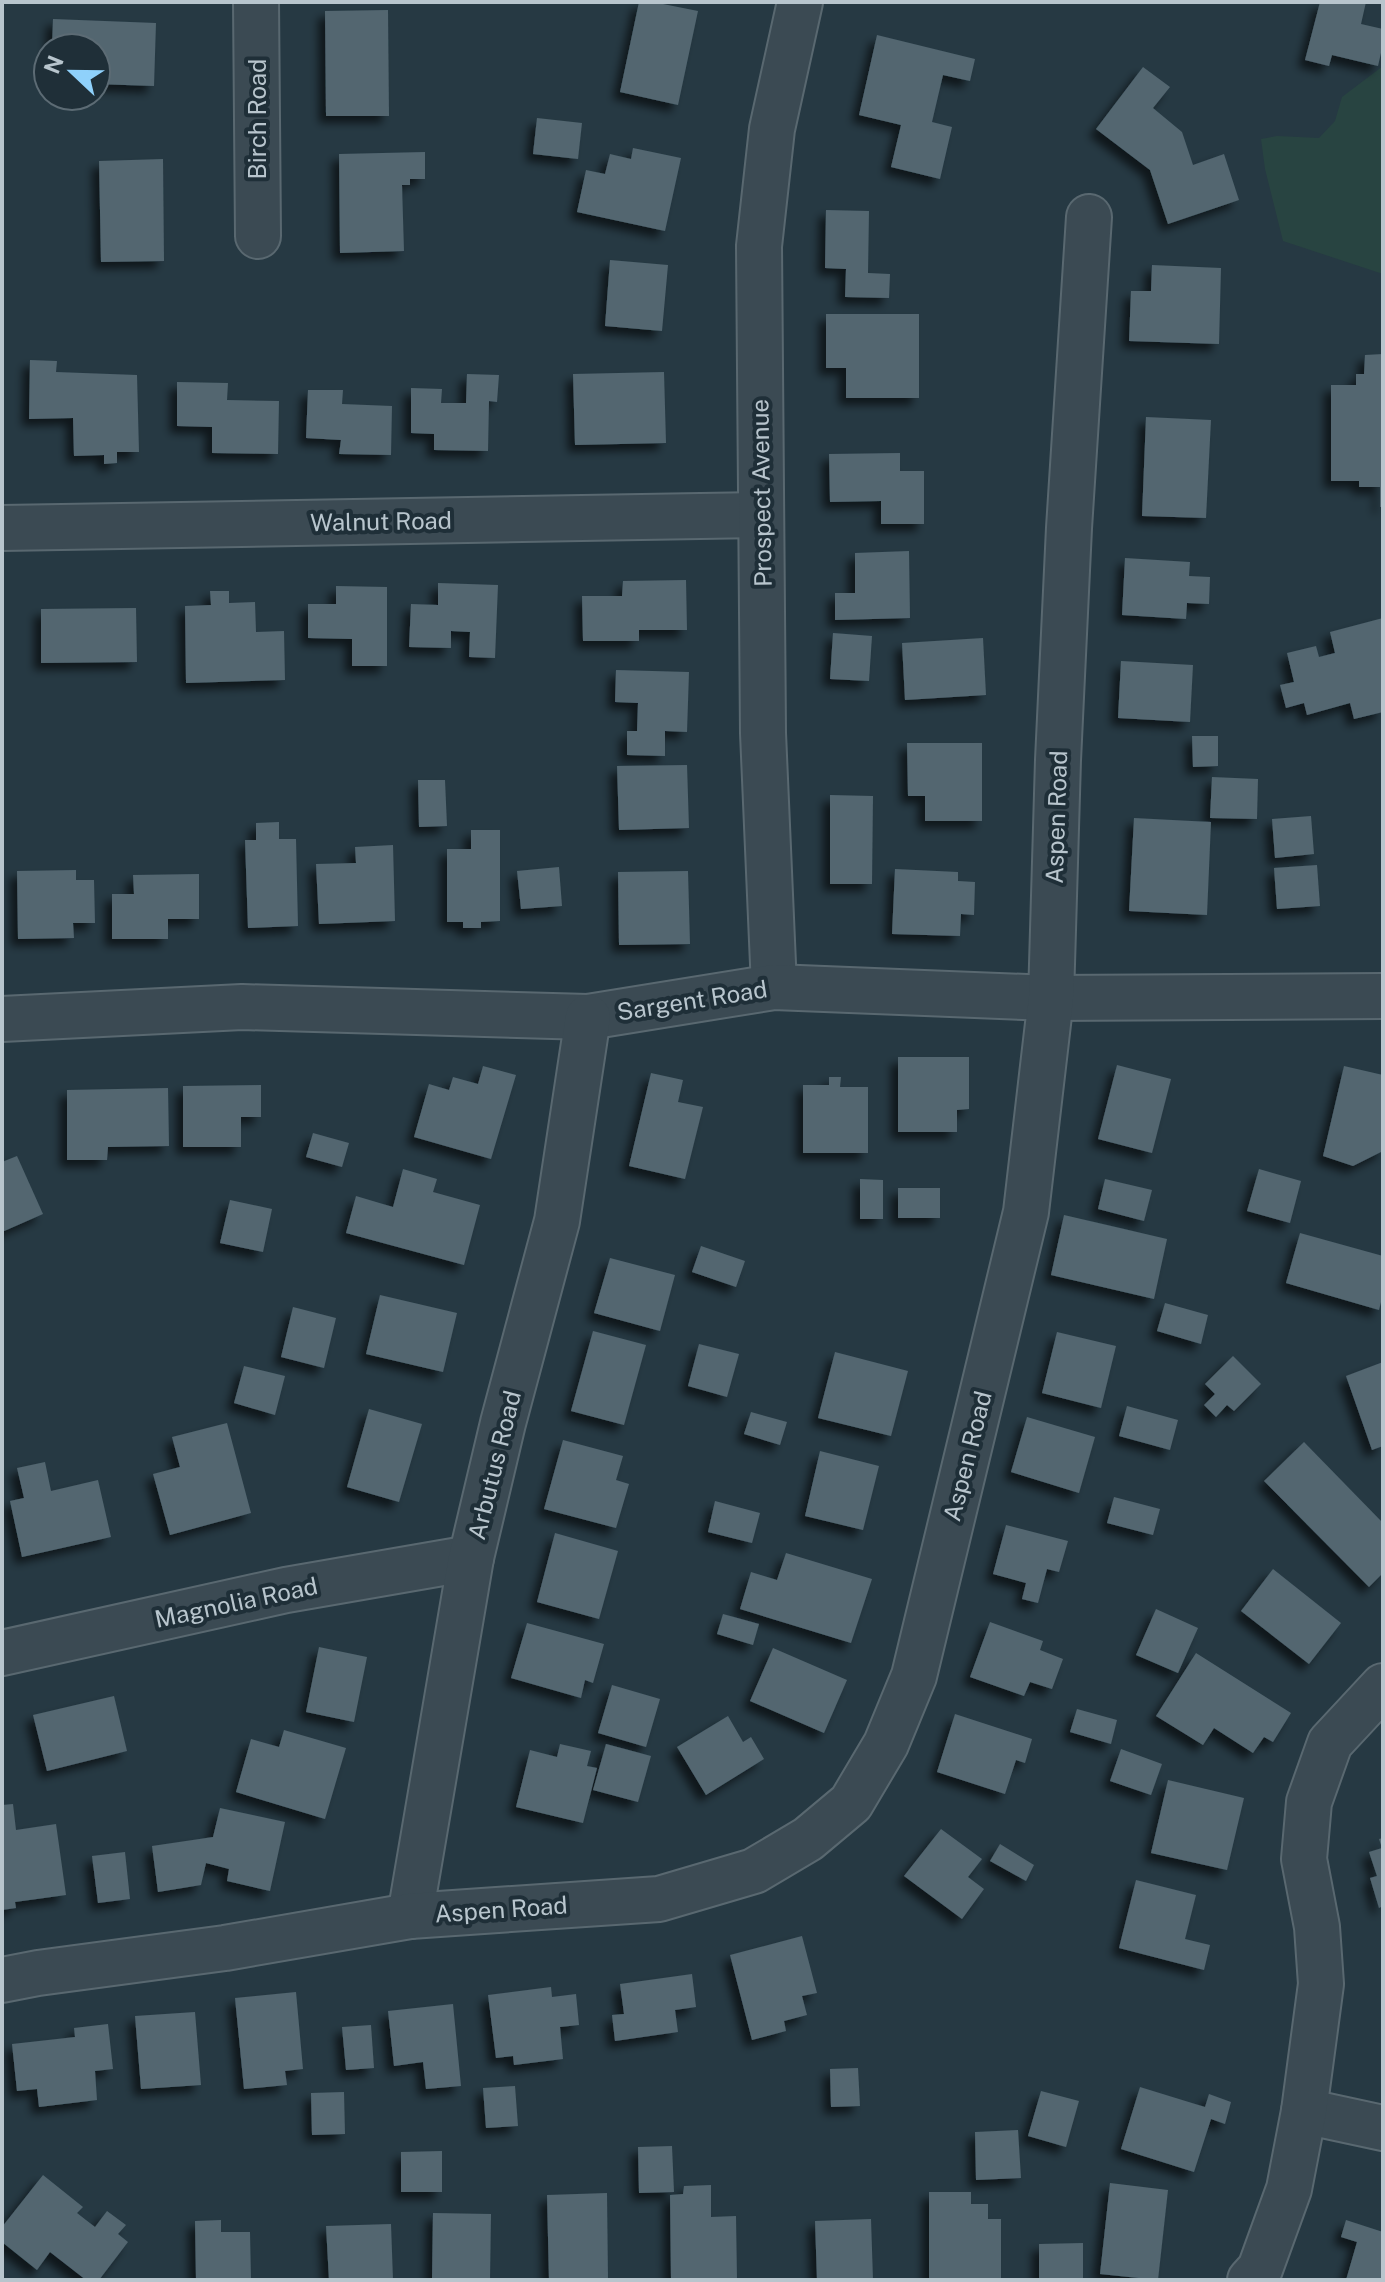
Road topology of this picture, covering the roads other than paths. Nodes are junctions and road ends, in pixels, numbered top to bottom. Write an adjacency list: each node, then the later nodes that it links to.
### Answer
1 (256, 2): 4 (street, Birch Road)
2 (800, 2): 5 (street, Prospect Avenue)
3 (1089, 217): 9 (street, Aspen Road)
4 (258, 236)
5 (760, 515): 6 (street, Walnut Road); 7 (street, Prospect Avenue)
6 (2, 528)
7 (774, 987): 9 (street, Sargent Road); 10 (street, Sargent Road)
8 (1383, 996): 9 (street, Sargent Road)
9 (1051, 998): 15 (street, Aspen Road)
10 (588, 1017): 11 (street, Sargent Road); 12 (street, Arbutus Road)
11 (2, 1019)
12 (471, 1558): 13 (street, Magnolia Road); 15 (street, Arbutus Road)
13 (2, 1653)
14 (1383, 1686): 17 (street)
15 (410, 1916): 16 (street, Aspen Road)
16 (2, 1980)
17 (1304, 2111): 18 (street); 19 (street)
18 (1383, 2128)
19 (1250, 2280)

